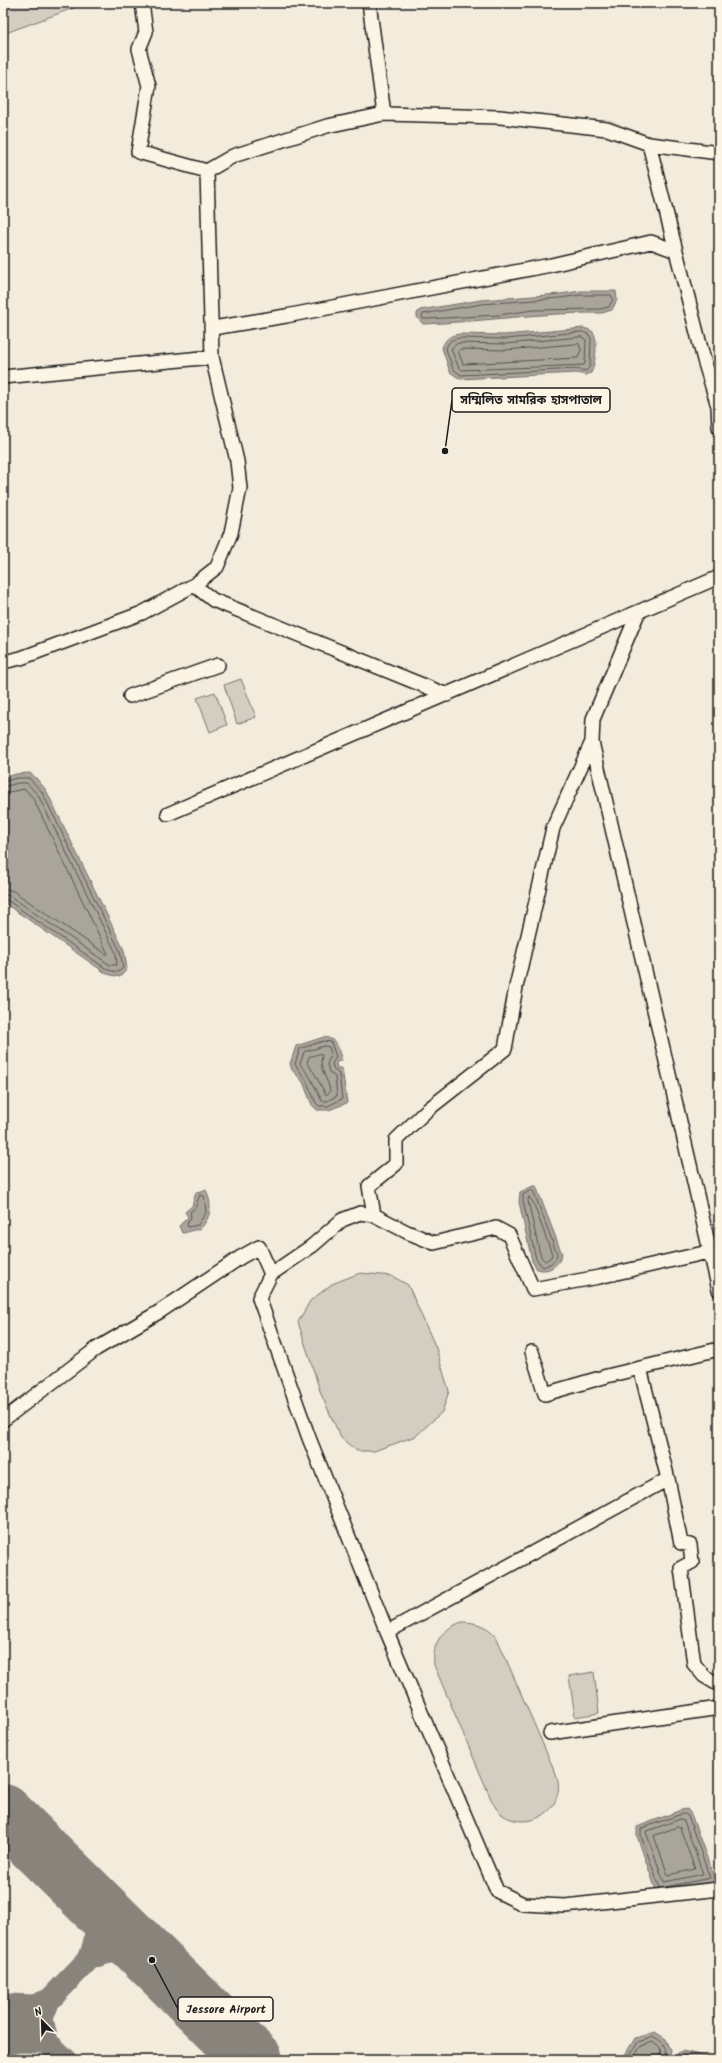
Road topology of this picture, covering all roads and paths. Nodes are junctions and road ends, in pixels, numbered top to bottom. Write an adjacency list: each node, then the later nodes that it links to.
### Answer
1 (142, 3): 6 (street)
2 (369, 3): 3 (street)
3 (384, 114): 4 (street); 6 (street)
4 (649, 144): 5 (street); 7 (street)
5 (719, 153)
6 (208, 171): 8 (street)
7 (676, 251): 8 (street); 11 (street)
8 (212, 328): 9 (street)
9 (212, 357): 10 (street); 13 (street)
10 (3, 377)
11 (719, 427)
12 (719, 577): 14 (street)
13 (194, 585): 15 (street); 17 (street)
14 (638, 613): 17 (street); 19 (street)
15 (3, 662)
16 (218, 664): 18 (street)
17 (447, 695): 20 (street)
18 (130, 696)
19 (592, 742): 21 (street); 22 (street)
20 (168, 814)
21 (374, 1215): 22 (street); 23 (street)
22 (715, 1251): 24 (street)
23 (271, 1274): 28 (street); 30 (street)
24 (719, 1290)
25 (719, 1349): 27 (street)
26 (532, 1352): 27 (street)
27 (640, 1368): 29 (street)
28 (3, 1420)
29 (668, 1479): 30 (street); 31 (street)
30 (387, 1632): 34 (street)
31 (719, 1685)
32 (719, 1708): 33 (street)
33 (550, 1732)
34 (719, 1889)

